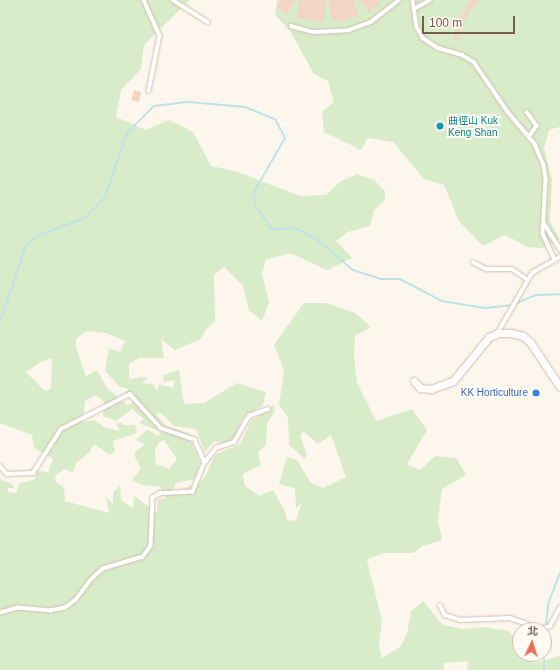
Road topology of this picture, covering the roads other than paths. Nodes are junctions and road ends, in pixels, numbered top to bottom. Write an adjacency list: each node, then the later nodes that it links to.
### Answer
1 (144, 0): 9 (lane)
2 (173, 0): 7 (lane)
3 (399, 0): 8 (lane)
4 (413, 0): 6 (lane)
5 (430, 0): 6 (lane)
6 (414, 9): 11 (lane)
7 (208, 22)
8 (292, 26)
9 (149, 91)
10 (527, 112): 11 (lane)
11 (530, 136): 12 (lane)
12 (543, 216): 13 (lane); 15 (lane)
13 (560, 250)
14 (560, 257): 15 (lane)
15 (555, 260): 17 (lane)
16 (473, 262): 17 (lane)
17 (527, 279): 18 (lane)
18 (498, 333): 19 (street); 20 (street)
19 (414, 382)
20 (560, 387)
21 (268, 409): 22 (lane)
22 (205, 462): 23 (lane); 26 (lane)
23 (0, 466)
24 (440, 605): 27 (lane)
25 (560, 608): 28 (lane)
26 (0, 613)
27 (521, 622)
28 (552, 622)

